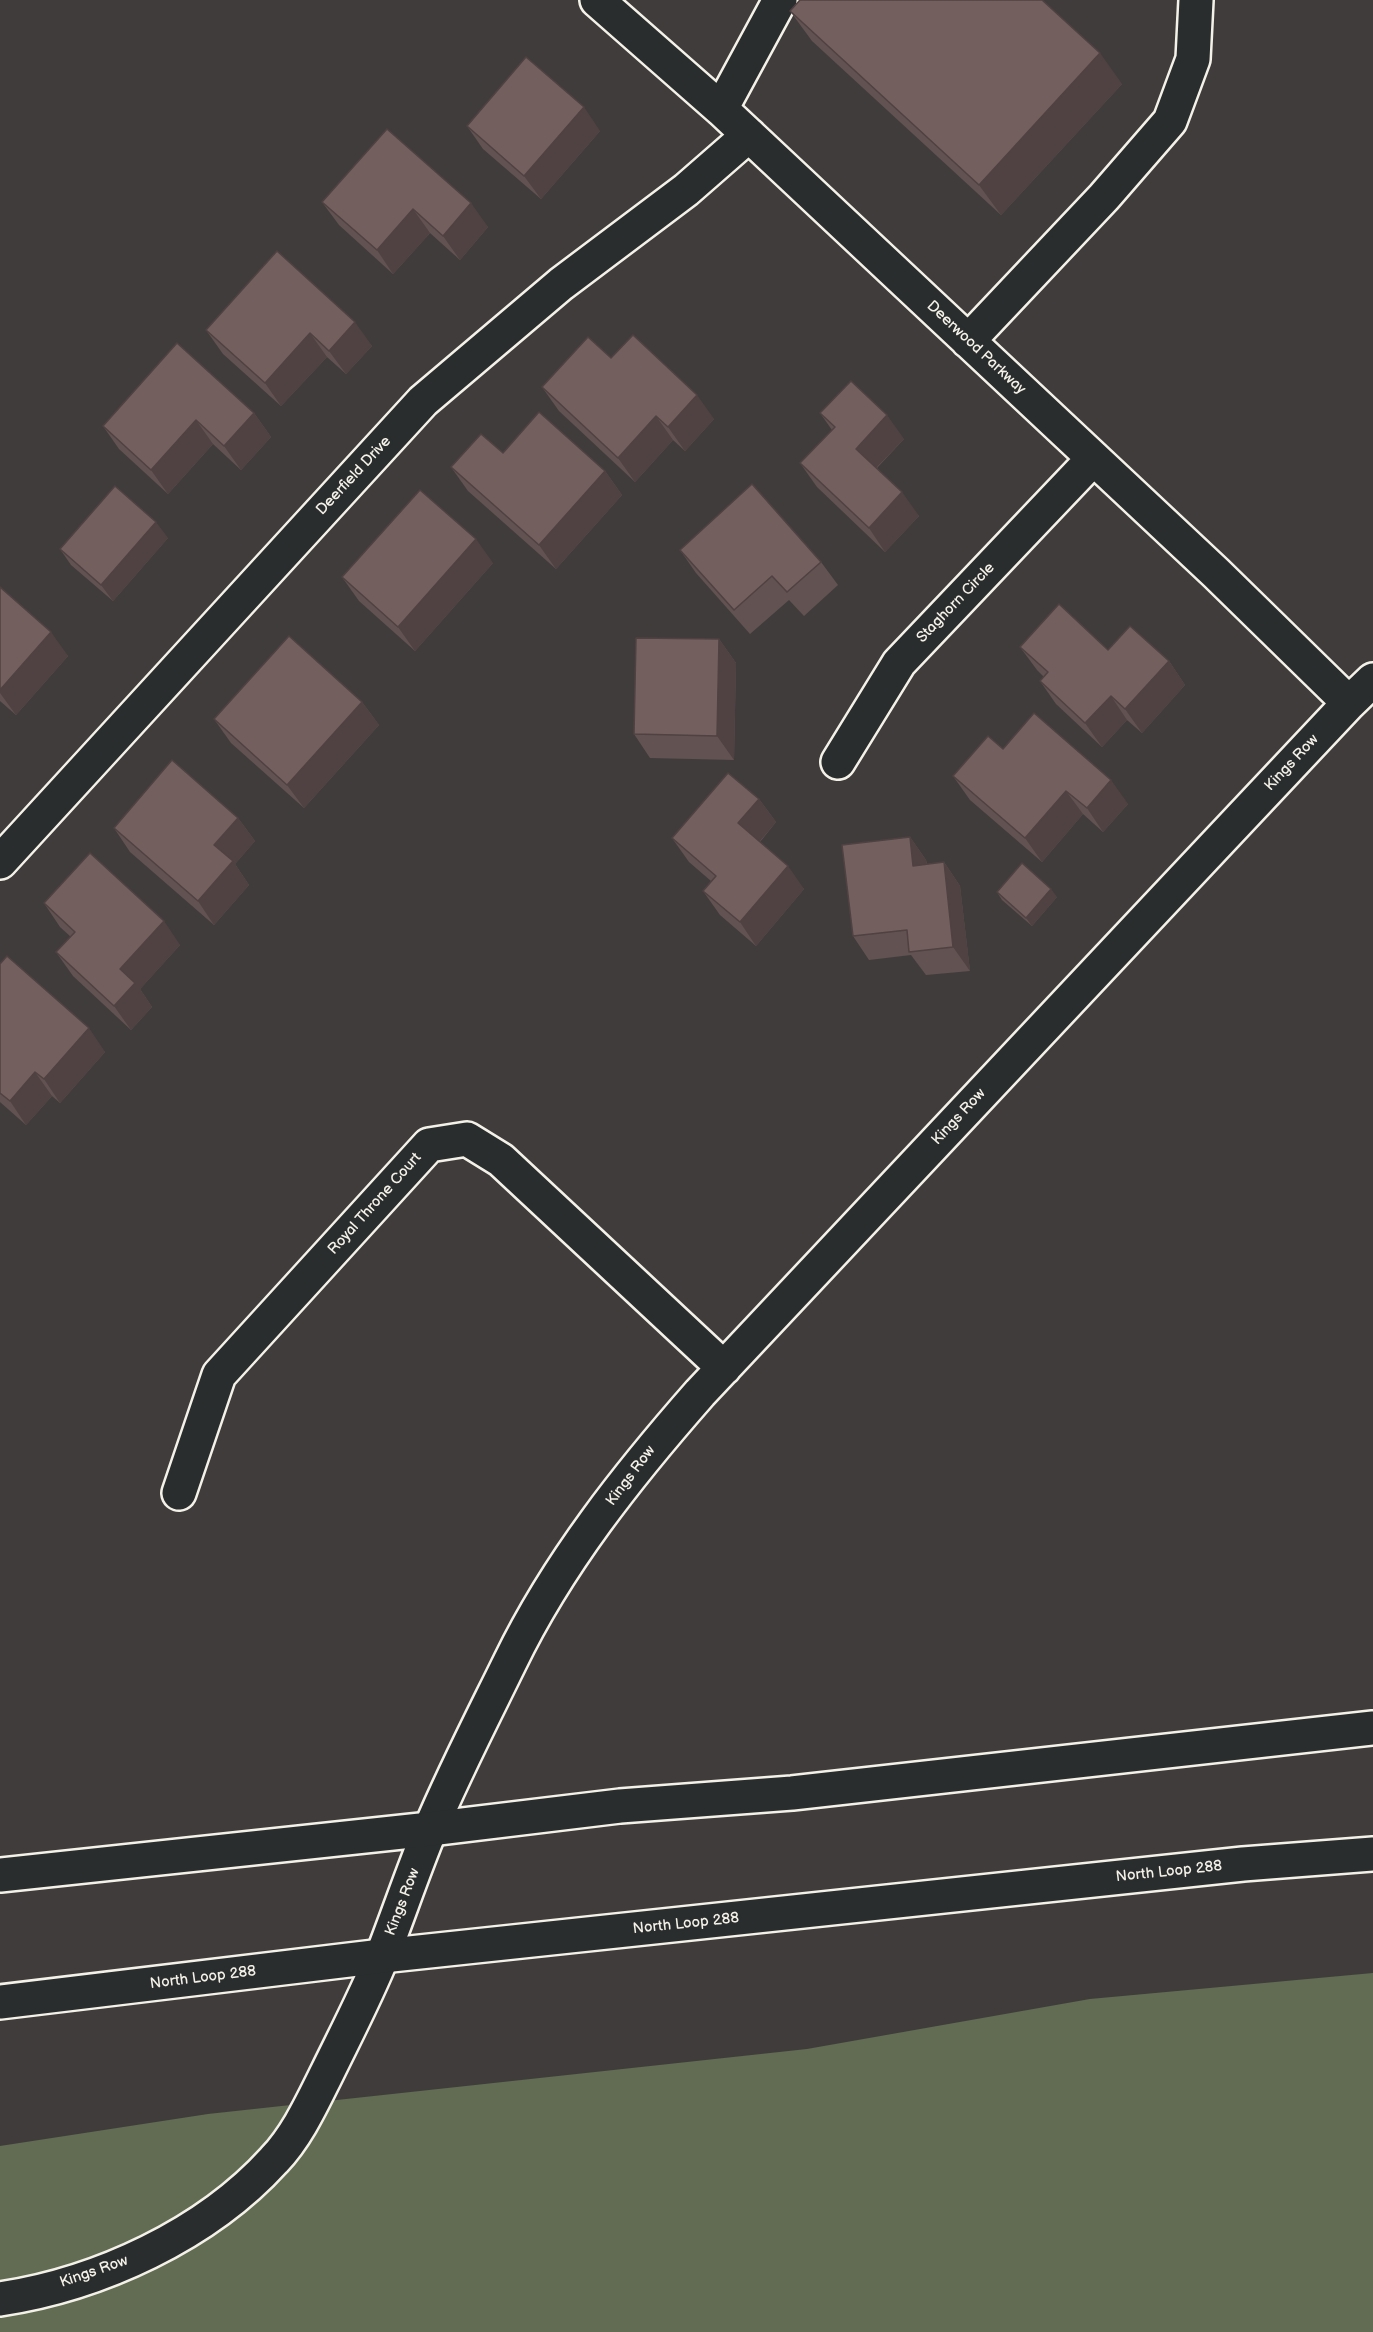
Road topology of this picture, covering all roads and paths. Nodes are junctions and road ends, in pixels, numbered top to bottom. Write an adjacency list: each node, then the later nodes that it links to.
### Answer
1 (597, 0): 4 (main road, Deerwood Parkway)
2 (780, 0): 4 (main road)
3 (1196, 0): 6 (main road)
4 (721, 109): 5 (main road, Deerwood Parkway)
5 (749, 135): 6 (main road, Deerwood Parkway); 11 (main road, Deerfield Drive)
6 (968, 341): 7 (main road, Deerwood Parkway)
7 (1093, 459): 9 (main road, Deerwood Parkway); 10 (main road, Staghorn Circle)
8 (1373, 680): 9 (main road, Kings Row)
9 (1349, 703): 12 (main road, Kings Row)
10 (838, 762)
11 (0, 862)
12 (724, 1368): 13 (main road, Royal Throne Court); 15 (main road, Kings Row)
13 (179, 1493)
14 (1373, 1728): 15 (main road)
15 (430, 1829): 17 (main road); 18 (main road, Kings Row)
16 (1373, 1854): 18 (main road, North Loop 288)
17 (0, 1875)
18 (382, 1956): 19 (main road, North Loop 288); 20 (main road, Kings Row)
19 (0, 2002)
20 (0, 2299)

